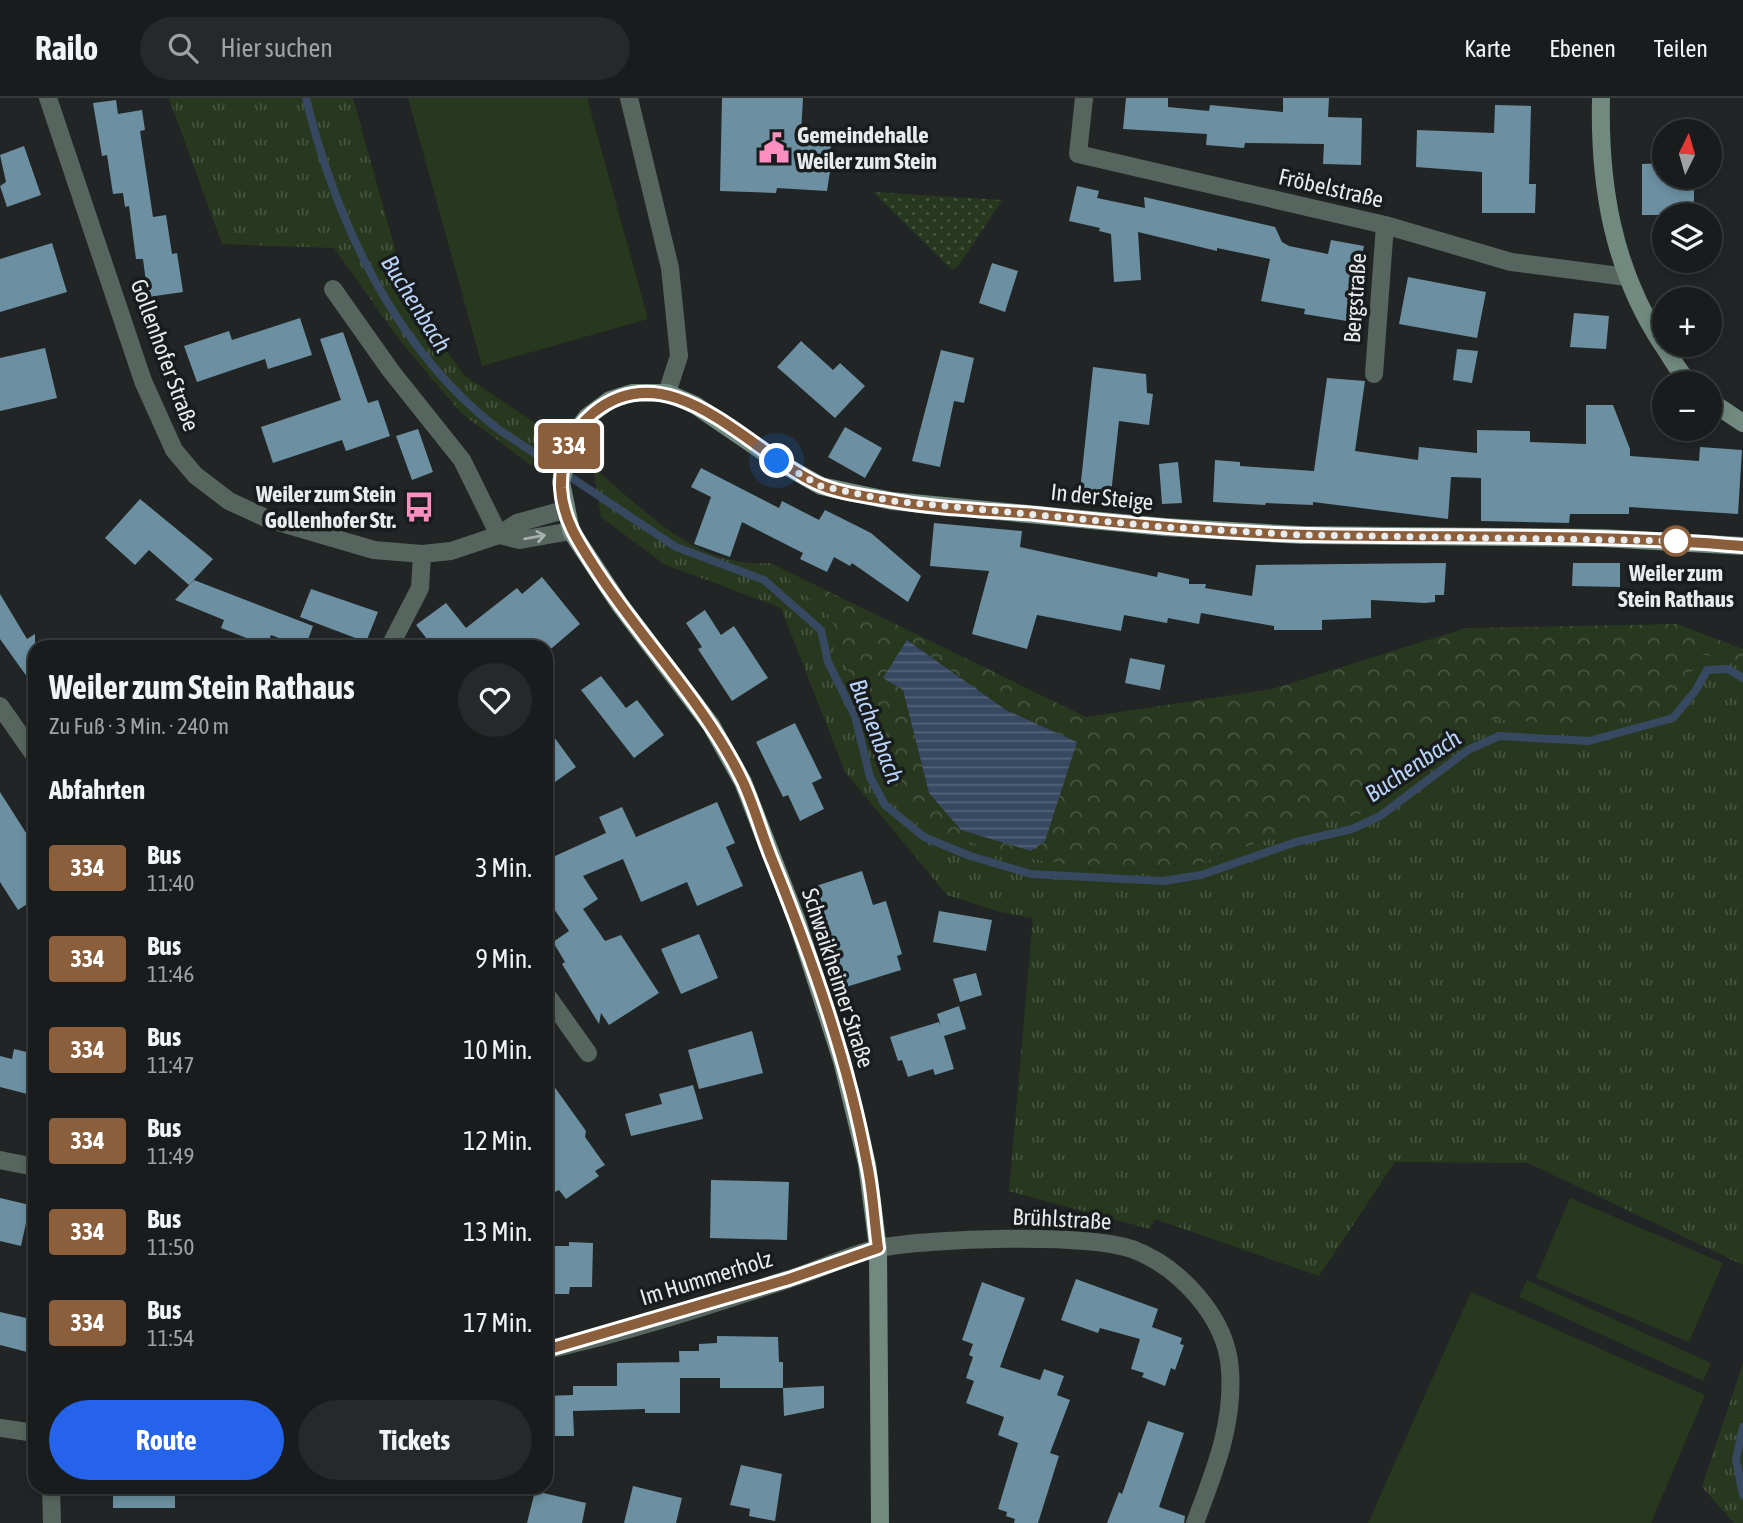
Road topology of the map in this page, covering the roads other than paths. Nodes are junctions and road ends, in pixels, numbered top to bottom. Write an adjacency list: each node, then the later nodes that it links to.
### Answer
1 (48, 98): 17 (street, Gollenhofer Straße)
2 (629, 98): 10 (street)
3 (1084, 98): 5 (street, Fröbelstraße)
4 (1601, 98): 6 (main road)
5 (1385, 225): 6 (street, Fröbelstraße); 9 (street, Bergstraße)
6 (1627, 277): 8 (main road)
7 (333, 289): 15 (street)
8 (1682, 371)
9 (1374, 374)
10 (667, 393): 13 (main road, In der Steige); 16 (main road, In der Steige)
11 (1722, 409): 12 (main road)
12 (1743, 423)
13 (564, 508): 14 (main road, Schwaikheimer Straße); 15 (street, Gollenhofer Straße)
14 (571, 531): 15 (street, Gollenhofer Straße, one-way to 14); 25 (main road, Schwaikheimer Straße)
15 (499, 535): 17 (street, Gollenhofer Straße)
16 (1743, 546)
17 (422, 554): 18 (street)
18 (393, 640)
19 (0, 706): 20 (street)
20 (28, 746)
21 (553, 1004): 22 (street)
22 (588, 1053)
23 (0, 1160): 24 (street)
24 (28, 1166)
25 (878, 1248): 26 (street, Im Hummerholz); 31 (main road, Schwaikheimer Straße); 32 (street, Brühlstraße)
26 (553, 1348)
27 (0, 1428): 28 (street)
28 (28, 1432)
29 (51, 1494): 30 (street)
30 (52, 1523)
31 (880, 1523)
32 (1195, 1523)

